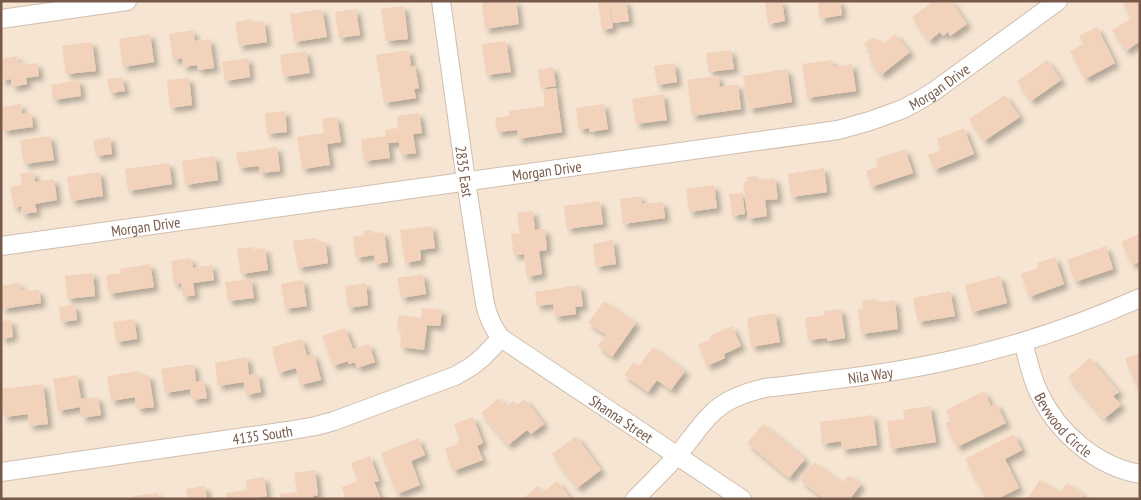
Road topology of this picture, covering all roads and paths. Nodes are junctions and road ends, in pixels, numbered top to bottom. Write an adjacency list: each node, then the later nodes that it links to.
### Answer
1 (127, 1): 4 (street)
2 (441, 1): 5 (street, 2835 East)
3 (1058, 1): 5 (street, Morgan Drive)
4 (1, 19)
5 (466, 182): 6 (street, Morgan Drive); 8 (street, 2835 East)
6 (1, 246)
7 (1140, 298): 9 (street, Nila Way)
8 (501, 338): 10 (street, Shanna Street); 11 (street, 4135 South)
9 (1024, 342): 10 (street, Nila Way); 12 (street, Bevwood Circle)
10 (676, 456): 13 (street, Nila Way); 14 (street, Shanna Street)
11 (1, 472)
12 (1140, 474)
13 (636, 499)
14 (742, 499)

